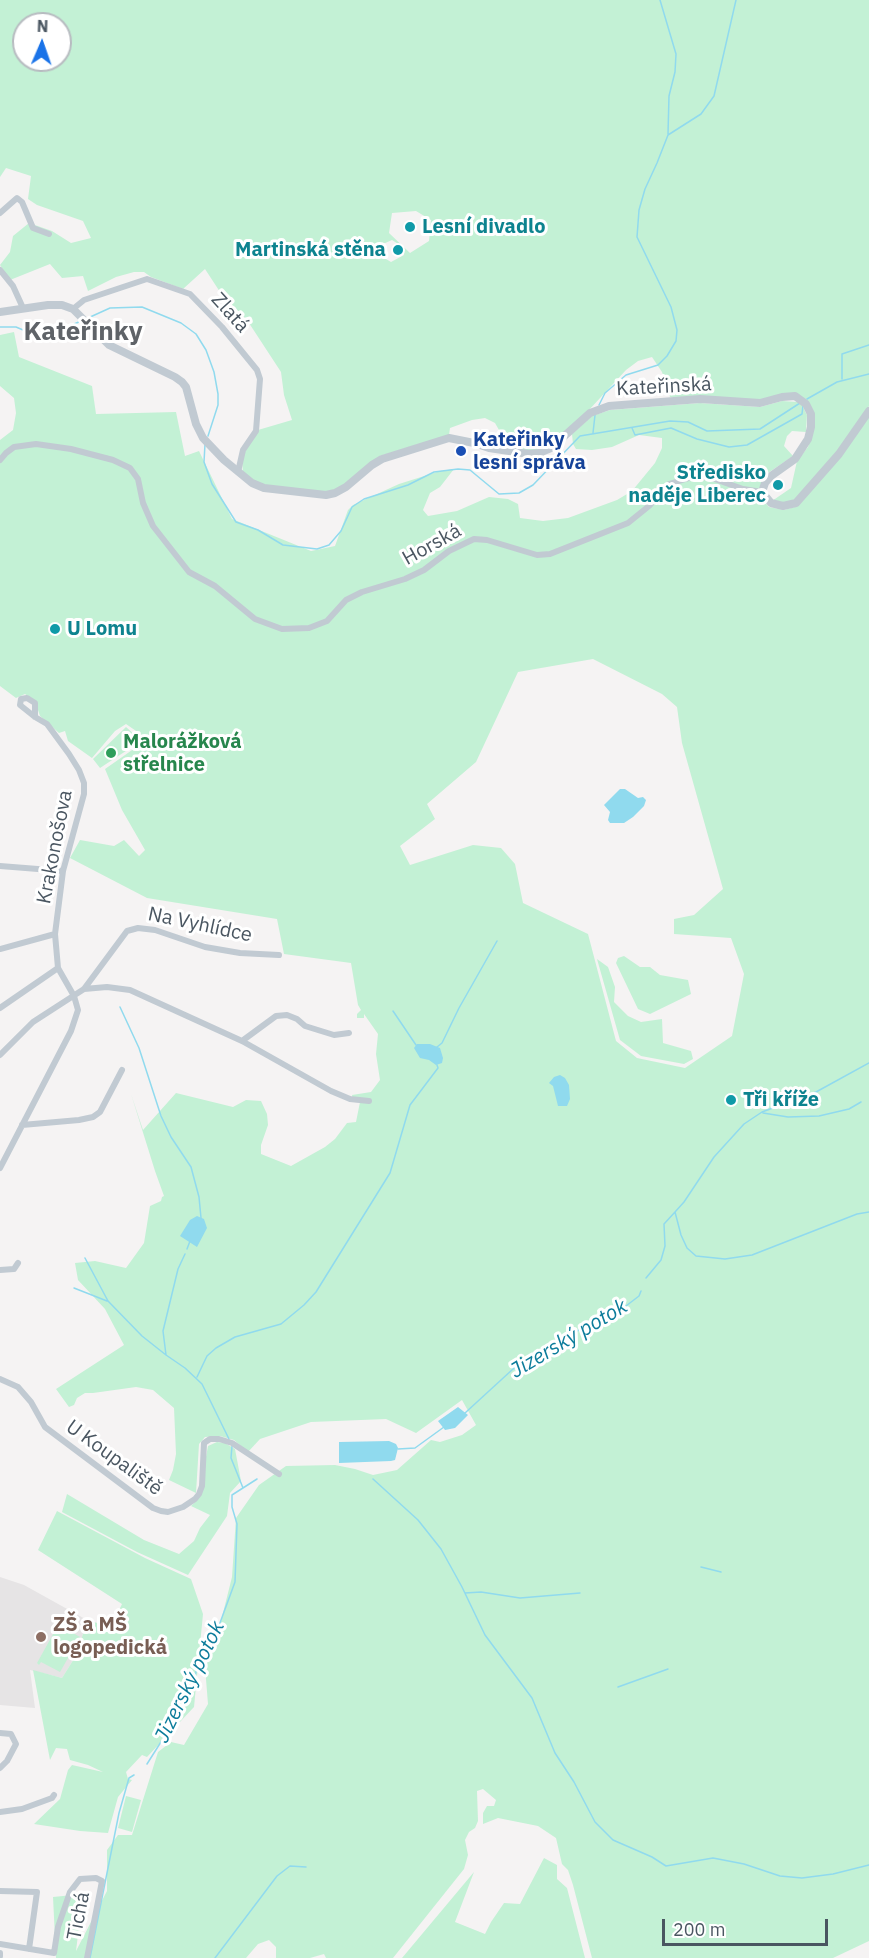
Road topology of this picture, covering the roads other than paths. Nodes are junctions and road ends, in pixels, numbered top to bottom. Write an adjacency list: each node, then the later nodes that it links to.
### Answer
1 (0, 213): 2 (street)
2 (49, 234)
3 (0, 270): 4 (street)
4 (23, 308): 5 (street); 6 (street)
5 (0, 312)
6 (76, 312): 9 (street, Kateřinská); 9 (street, Zlatá)
7 (869, 411): 10 (street, Horská)
8 (0, 460): 10 (street, Horská)
9 (238, 472): 10 (street, Kateřinská)
10 (762, 492)
11 (35, 717): 13 (street, Krakonošova)
12 (0, 866): 13 (street)
13 (63, 872): 14 (street, Krakonošova)
14 (55, 934): 15 (street); 17 (street, Krakonošova)
15 (0, 949)
16 (279, 955): 18 (street, Na Vyhlídce)
17 (58, 968): 19 (street, Krakonošova); 20 (street)
18 (84, 989): 19 (street, Na Vyhlídce); 22 (street)
19 (74, 996): 23 (street, Na Vyhlídce); 26 (street)
20 (0, 1008)
21 (349, 1032): 22 (street)
22 (242, 1041): 25 (street)
23 (0, 1055)
24 (122, 1070): 26 (street)
25 (369, 1101)
26 (22, 1125): 27 (street)
27 (0, 1168)
28 (18, 1263): 29 (street)
29 (0, 1270)
30 (0, 1379): 31 (street, U Koupaliště)
31 (278, 1473)
32 (0, 1733): 33 (street)
33 (0, 1768)
34 (54, 1795): 35 (street)
35 (0, 1812)
36 (0, 1890): 38 (street)
37 (0, 1944): 38 (street)
38 (29, 1949): 39 (street, Tichá)
39 (87, 1958)

